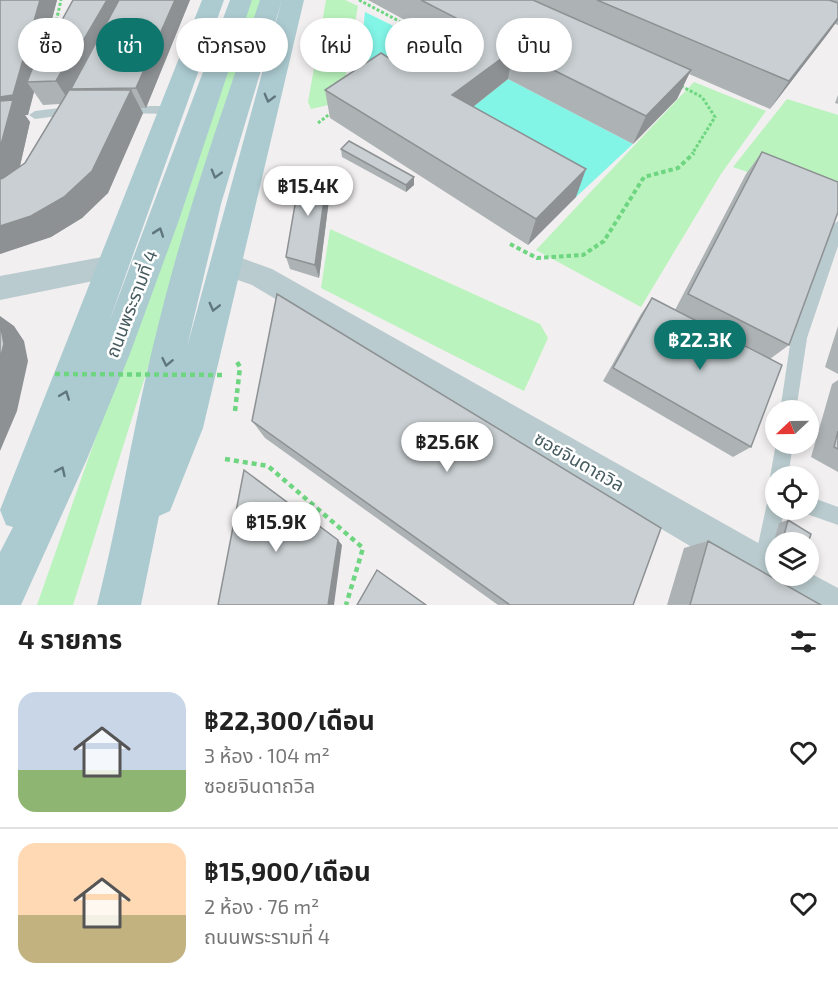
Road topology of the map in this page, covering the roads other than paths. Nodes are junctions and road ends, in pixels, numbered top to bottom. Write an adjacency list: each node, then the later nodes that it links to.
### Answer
1 (213, 0): 8 (main road, ถนนพระรามที่ 4)
2 (240, 0): 8 (main road, ถนนพระรามที่ 4)
3 (270, 0): 16 (main road, one-way to 16)
4 (293, 0): 10 (main road, one-way to 10)
5 (86, 110): 7 (lane)
6 (107, 110): 8 (lane)
7 (35, 115)
8 (185, 115): 11 (main road, ถนนพระรามที่ 4); 20 (main road, ถนนพระรามที่ 4, one-way to 8)
9 (838, 226): 13 (lane)
10 (225, 264): 16 (main road, one-way to 16); 18 (street, ซอยจินดาถวิล)
11 (113, 267): 12 (street); 17 (main road, ถนนพระรามที่ 4, one-way to 11)
12 (0, 288)
13 (790, 400)
14 (819, 509): 15 (lane)
15 (838, 516)
16 (133, 551): 21 (main road)
17 (0, 568)
18 (765, 569)
19 (795, 586): 22 (street, ซอยจินดาถวิล)
20 (0, 600)
21 (119, 605)
22 (828, 605)

